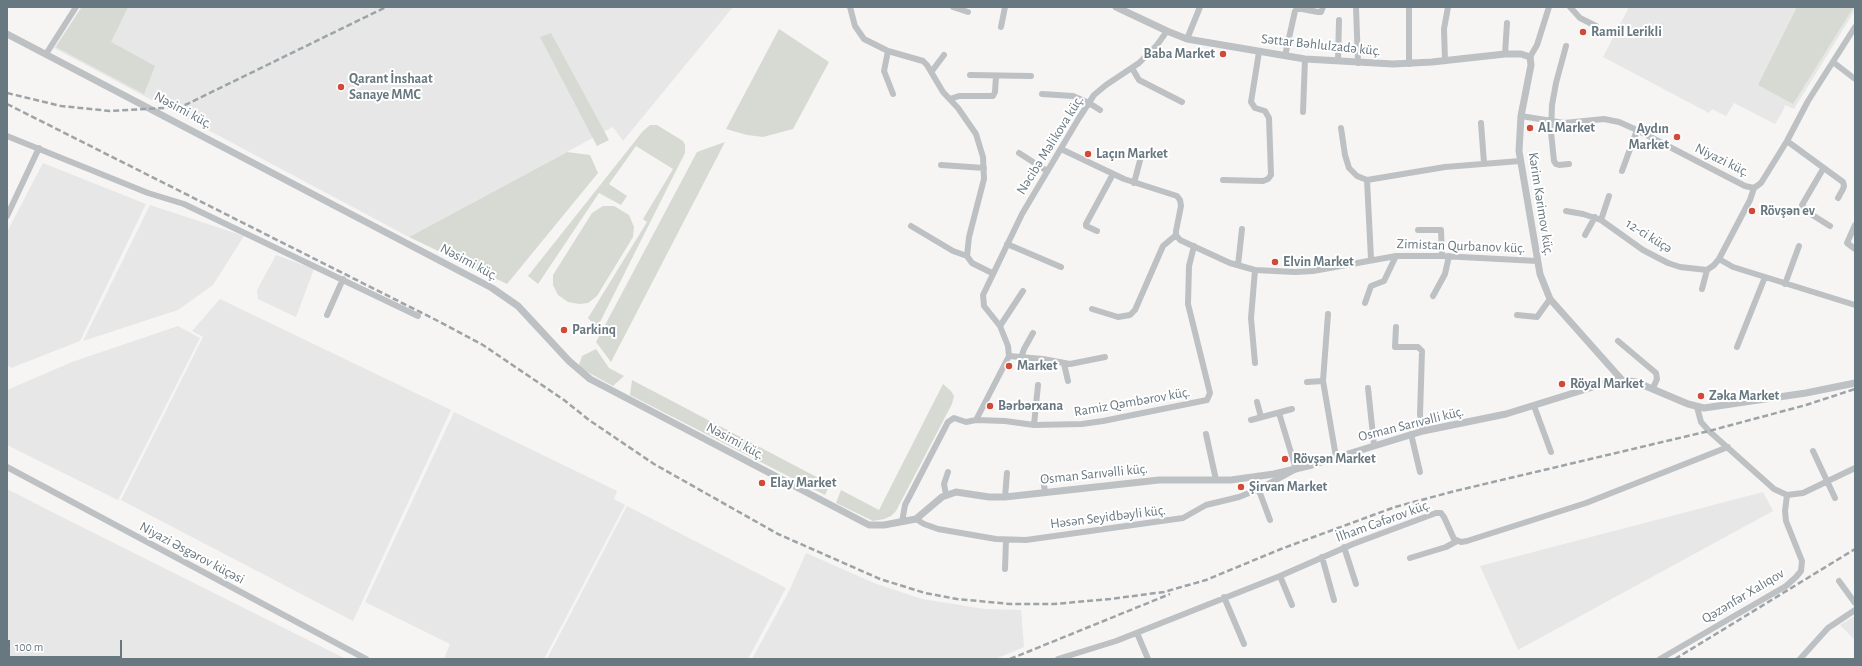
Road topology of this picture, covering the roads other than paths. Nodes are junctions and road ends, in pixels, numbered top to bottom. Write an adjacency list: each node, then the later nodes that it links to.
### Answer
1 (76, 7): 25 (street)
2 (850, 7): 23 (street)
3 (953, 7): 13 (street)
4 (1005, 7): 17 (street)
5 (1116, 7): 19 (street, Səttar Bəhlulzadə küç.)
6 (1200, 7): 21 (street)
7 (1323, 7): 28 (street)
8 (1356, 7): 34 (street)
9 (1448, 7): 32 (street)
10 (1550, 7): 29 (street, Kərim Kərimov küç.)
11 (1570, 7): 16 (street)
12 (1409, 8): 35 (street)
13 (968, 12)
14 (1339, 20): 31 (street)
15 (1507, 23): 26 (street)
16 (1596, 26)
17 (1001, 27)
18 (1855, 27): 33 (street, Niyazi küç.)
19 (1167, 31): 21 (street, Səttar Bəhlulzadə küç.); 36 (street, Nəcibə Məlikova küç.)
20 (7, 34): 25 (street, Nəsimi küç.)
21 (1187, 38): 24 (street, Səttar Bəhlulzadə küç.)
22 (1566, 46): 50 (street)
23 (888, 52): 37 (street); 42 (street)
24 (1259, 52): 28 (street, Səttar Bəhlulzadə küç.); 69 (street)
25 (46, 54): 169 (street, Nəsimi küç.)
26 (1505, 54): 29 (street, Səttar Bəhlulzadə küç.); 32 (street, Səttar Bəhlulzadə küç.)
27 (944, 56): 37 (street)
28 (1285, 56): 30 (street, Səttar Bəhlulzadə küç.)
29 (1530, 57): 49 (street, Kərim Kərimov küç.)
30 (1305, 59): 31 (street, Səttar Bəhlulzadə küç.); 48 (street)
31 (1338, 61): 34 (street, Səttar Bəhlulzadə küç.)
32 (1445, 61): 35 (street, Səttar Bəhlulzadə küç.)
33 (1833, 62): 41 (street); 55 (street, Niyazi küç.)
34 (1358, 63): 35 (street, Səttar Bəhlulzadə küç.)
35 (1409, 64)
36 (1132, 68): 45 (street); 46 (street, Nəcibə Məlikova küç.)
37 (932, 70): 44 (street)
38 (970, 75): 39 (street)
39 (996, 76): 40 (street); 44 (street)
40 (1031, 76)
41 (1855, 79)
42 (893, 94)
43 (1042, 94): 46 (street)
44 (950, 99): 64 (street)
45 (1182, 102)
46 (1089, 103): 47 (street); 57 (street, Nəcibə Məlikova küç.)
47 (1100, 110)
48 (1303, 112)
49 (1521, 116): 50 (street, Niyazi küç.); 60 (street, Kərim Kərimov küç.)
50 (1551, 122): 53 (street, Niyazi küç.); 62 (street)
51 (1481, 123): 61 (street)
52 (1341, 128): 70 (street)
53 (1637, 130): 67 (street); 72 (street, Niyazi küç.)
54 (7, 136): 56 (street)
55 (1787, 141): 65 (street); 72 (street, Niyazi küç.)
56 (39, 148): 76 (street); 103 (street)
57 (1061, 149): 66 (street, Nəcibə Məlikova küç.); 68 (street)
58 (1019, 153): 66 (street)
59 (1142, 153): 71 (street)
60 (1520, 161): 61 (street); 96 (street, Kərim Kərimov küç.)
61 (1484, 163): 70 (street)
62 (1569, 164)
63 (941, 165): 64 (street)
64 (984, 168): 90 (street)
65 (1823, 169): 74 (street); 80 (street)
66 (1047, 171): 86 (street, Nəcibə Məlikova küç.)
67 (1622, 171)
68 (1113, 174): 71 (street); 83 (street)
69 (1223, 180)
70 (1367, 180): 94 (street)
71 (1134, 183): 84 (street)
72 (1754, 188): 95 (street)
73 (1609, 196): 77 (street)
74 (1838, 198)
75 (1566, 211): 77 (street, 12-ci küçə)
76 (7, 216)
77 (1598, 219): 85 (street); 100 (street, 12-ci küçə)
78 (1855, 225): 89 (street)
79 (911, 226): 90 (street)
80 (1830, 226)
81 (1242, 229): 97 (street)
82 (1418, 230): 92 (street)
83 (1097, 231)
84 (1176, 235): 87 (street, Zimistan Qurbanov küç.); 111 (street)
85 (1585, 235)
86 (1007, 244): 98 (street); 101 (street, Nəcibə Məlikova küç.)
87 (1194, 246): 97 (street, Zimistan Qurbanov küç.); 142 (street, Ramiz Qəmbərov küç.)
88 (1800, 246): 104 (street)
89 (1855, 249)
90 (967, 256): 101 (street)
91 (1396, 256): 92 (street, Zimistan Qurbanov küç.); 94 (street, Zimistan Qurbanov küç.); 109 (street)
92 (1442, 256): 93 (street, Zimistan Qurbanov küç.)
93 (1449, 256): 96 (street, Zimistan Qurbanov küç.); 107 (street)
94 (1371, 259): 99 (street, Zimistan Qurbanov küç.)
95 (1719, 259): 100 (street); 102 (street)
96 (1537, 261): 108 (street, Kərim Kərimov küç.)
97 (1238, 265): 99 (street, Zimistan Qurbanov küç.)
98 (1061, 267)
99 (1255, 270): 124 (street)
100 (1707, 270): 105 (street)
101 (992, 273): 116 (street)
102 (1765, 277): 104 (street); 120 (street)
103 (343, 279): 114 (street); 115 (street)
104 (1785, 284): 110 (street)
105 (1702, 289)
106 (1023, 291): 116 (street)
107 (1433, 296)
108 (1550, 299): 113 (street); 126 (street, Kərim Kərimov küç.)
109 (1365, 303)
110 (1855, 305)
111 (1092, 309)
112 (1328, 314): 128 (street)
113 (1517, 314)
114 (327, 315)
115 (418, 316)
116 (1000, 326): 121 (street)
117 (1396, 327): 143 (street)
118 (1033, 332): 123 (street)
119 (1618, 340): 133 (street)
120 (1737, 347)
121 (1009, 356): 123 (street); 140 (street)
122 (1105, 357): 125 (street)
123 (1021, 358): 125 (street)
124 (1255, 363)
125 (1064, 364): 127 (street)
126 (1622, 380): 133 (street, Osman Sarıvəlli küç.); 135 (street, Osman Sarıvəlli küç.)
127 (1068, 381)
128 (1322, 381): 129 (street); 150 (street)
129 (1307, 382)
130 (1855, 383): 136 (street, Osman Sarıvəlli küç.)
131 (1038, 385): 142 (street)
132 (1368, 388): 146 (street)
133 (1653, 388): 136 (street, Osman Sarıvəlli küç.)
134 (1257, 402): 139 (street)
135 (1534, 406): 143 (street, Osman Sarıvəlli küç.); 149 (street)
136 (1697, 407): 147 (street)
137 (1292, 410): 138 (street)
138 (1279, 413): 139 (street); 153 (street)
139 (1261, 417): 141 (street)
140 (976, 420): 142 (street, Ramiz Qəmbərov küç.); 169 (street)
141 (1251, 420)
142 (1034, 425)
143 (1422, 431): 145 (street, Osman Sarıvəlli küç.)
144 (1206, 434): 159 (street)
145 (1411, 434): 146 (street, Osman Sarıvəlli küç.); 155 (street)
146 (1374, 445): 150 (street, Osman Sarıvəlli küç.)
147 (1728, 448): 164 (street); 171 (street)
148 (1813, 451): 160 (street)
149 (1551, 452)
150 (1336, 458): 153 (street, Osman Sarıvəlli küç.)
151 (7, 467): 187 (street, Niyazi Əsgərov küçəsi)
152 (1855, 468): 160 (street)
153 (1296, 469): 157 (street, Osman Sarıvəlli küç.); 161 (street, Həsən Seyidbəyli küç.)
154 (948, 472): 163 (street)
155 (1420, 472)
156 (1007, 473): 165 (street)
157 (1254, 477): 159 (street, Osman Sarıvəlli küç.); 161 (street)
158 (1043, 478): 162 (street)
159 (1216, 480): 162 (street, Osman Sarıvəlli küç.)
160 (1826, 482): 164 (street); 166 (street)
161 (1259, 489): 168 (street); 170 (street, Həsən Seyidbəyli küç.)
162 (1045, 492): 165 (street, Osman Sarıvəlli küç.)
163 (946, 494): 165 (street, Osman Sarıvəlli küç.); 167 (street)
164 (1787, 495): 190 (street, Qəzənfər Xalıqov)
165 (1005, 497)
166 (1835, 498)
167 (916, 519): 169 (street); 170 (street, Həsən Seyidbəyli küç.)
168 (1270, 520)
169 (902, 522)
170 (1006, 540): 175 (street)
171 (1456, 541): 172 (street, İlham Cəfərov küç.); 174 (street)
172 (1344, 548): 173 (street, İlham Cəfərov küç.); 178 (street)
173 (1322, 557): 176 (street, İlham Cəfərov küç.); 180 (street)
174 (1410, 558)
175 (1005, 569)
176 (1280, 576): 179 (street, İlham Cəfərov küç.); 182 (street)
177 (1839, 581): 181 (street)
178 (1356, 584)
179 (1224, 597): 184 (street, İlham Cəfərov küç.); 185 (street)
180 (1334, 600)
181 (1855, 603)
182 (1292, 605)
183 (1855, 610): 191 (street)
184 (1137, 632): 186 (street, İlham Cəfərov küç.); 189 (street)
185 (1244, 644)
186 (1082, 656): 188 (street, İlham Cəfərov küç.)
187 (366, 659)
188 (1058, 659)
189 (1148, 659)
190 (1660, 659)
191 (1800, 659)

